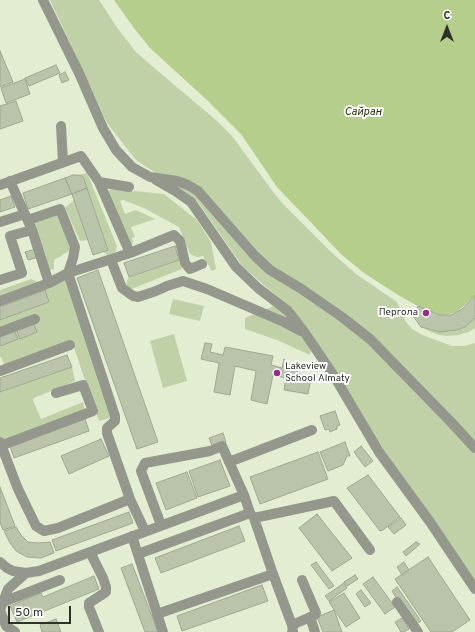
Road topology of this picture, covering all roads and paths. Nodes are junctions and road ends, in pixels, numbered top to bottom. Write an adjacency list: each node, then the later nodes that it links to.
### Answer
1 (43, 0): 4 (street)
2 (61, 126): 3 (street)
3 (63, 162): 5 (street); 6 (street)
4 (150, 177): 20 (street); 26 (street)
5 (10, 181): 7 (street); 9 (street)
6 (99, 182): 8 (street); 11 (street)
7 (0, 185)
8 (130, 187)
9 (28, 221): 10 (street); 14 (street); 15 (street); 16 (street)
10 (0, 222)
11 (130, 253): 12 (street); 13 (street)
12 (110, 260): 14 (street); 20 (street)
13 (202, 264)
14 (68, 273): 16 (street); 29 (street)
15 (0, 280)
16 (49, 283): 17 (street)
17 (0, 301)
18 (35, 319): 19 (street)
19 (0, 332)
20 (305, 333): 42 (street)
21 (70, 345): 22 (street)
22 (0, 371)
23 (56, 393): 25 (street)
24 (312, 430): 27 (street)
25 (0, 445): 29 (street)
26 (475, 448)
27 (229, 462): 28 (street); 31 (street)
28 (244, 495): 30 (street); 31 (street)
29 (130, 499): 32 (street)
30 (252, 515): 34 (street); 36 (street); 39 (street)
31 (161, 526): 32 (street)
32 (145, 531): 33 (street)
33 (132, 536): 35 (street); 36 (street)
34 (370, 550)
35 (90, 552): 38 (street); 50 (street)
36 (138, 554): 45 (street)
37 (0, 562): 38 (street)
38 (26, 573): 43 (street)
39 (273, 574): 45 (street); 48 (street)
40 (60, 580): 43 (street)
41 (302, 580): 46 (street)
42 (475, 589)
43 (3, 602): 47 (street)
44 (397, 602): 53 (street)
45 (157, 614): 51 (street)
46 (310, 617): 48 (street); 52 (street)
47 (3, 627): 49 (street)
48 (292, 628)
49 (15, 632)
50 (98, 632)
51 (163, 632)
52 (316, 632)
53 (418, 632)

